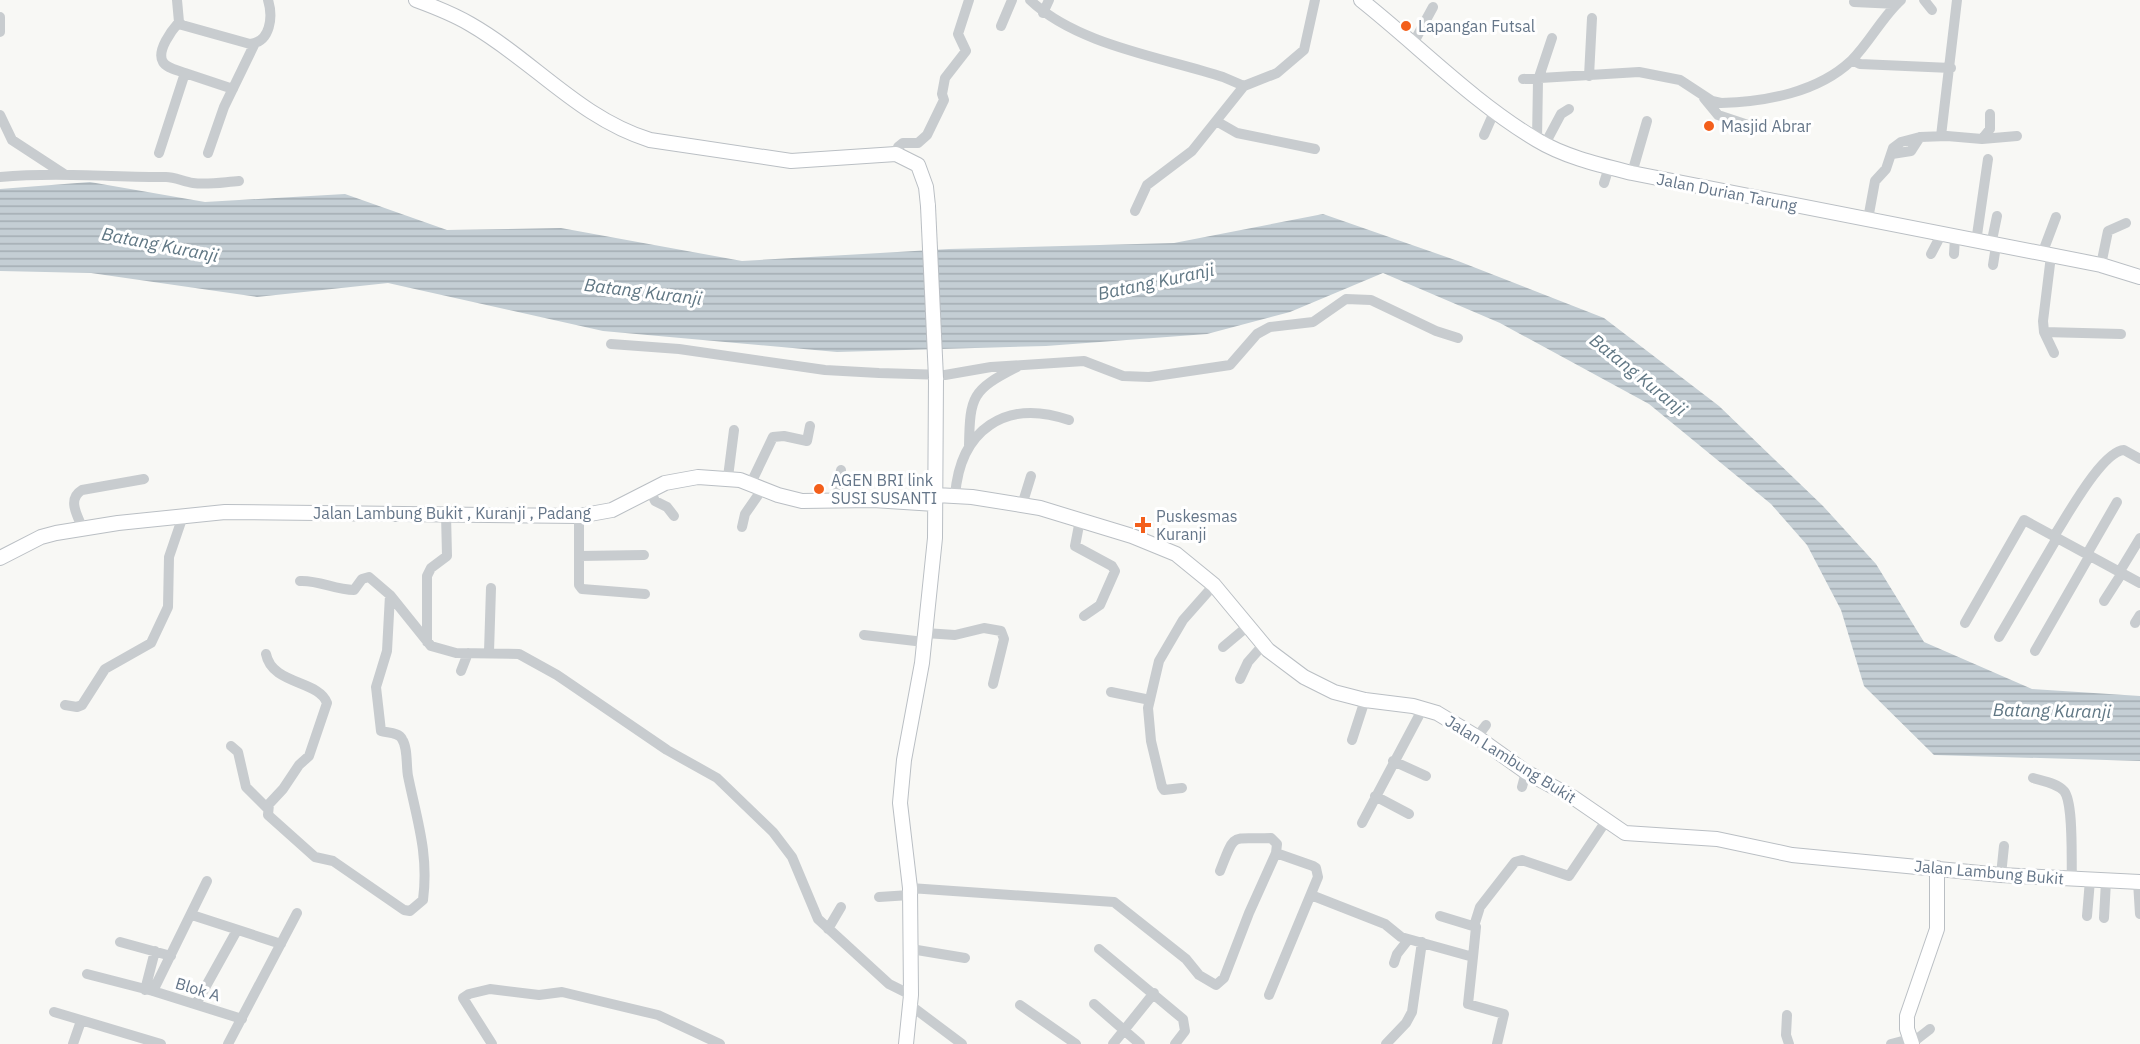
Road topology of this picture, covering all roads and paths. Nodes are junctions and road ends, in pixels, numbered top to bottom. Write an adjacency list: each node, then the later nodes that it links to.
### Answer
1 (177, 0): 19 (street)
2 (268, 0): 24 (street)
3 (416, 0): 49 (street)
4 (969, 0): 49 (street)
5 (1012, 0): 20 (street)
6 (1030, 0): 16 (street)
7 (1049, 0): 16 (street)
8 (1315, 0): 31 (street)
9 (1361, 0): 23 (street, Jalan Durian Tarung)
10 (1924, 0): 15 (street)
11 (1957, 0): 26 (street)
12 (1854, 2): 13 (street)
13 (1899, 2): 25 (street)
14 (1433, 7): 23 (street)
15 (1932, 10)
16 (1043, 13): 31 (street)
17 (0, 17): 21 (street)
18 (1592, 18): 28 (street)
19 (179, 22): 24 (street); 27 (street)
20 (1001, 26)
21 (0, 32)
22 (1552, 38): 30 (street)
23 (1414, 42): 35 (street, Jalan Durian Tarung)
24 (255, 43): 32 (street)
25 (1852, 60): 26 (street); 33 (street)
26 (1951, 69): 42 (street)
27 (185, 73): 32 (street); 47 (street)
28 (1589, 76): 30 (street); 33 (street)
29 (1523, 79): 30 (street)
30 (1538, 80): 45 (street)
31 (1244, 86): 38 (street)
32 (233, 89): 48 (street)
33 (1699, 90): 40 (street)
34 (1569, 109): 45 (street)
35 (1495, 110): 41 (street); 45 (street, Jalan Durian Tarung)
36 (1990, 114): 44 (street)
37 (0, 115): 53 (street)
38 (1216, 121): 46 (street); 57 (street)
39 (1647, 121): 52 (street)
40 (1748, 125)
41 (1484, 135)
42 (1941, 136): 44 (street); 60 (street)
43 (2017, 136): 44 (street)
44 (1982, 139)
45 (1541, 142): 51 (street, Jalan Durian Tarung)
46 (1315, 149)
47 (159, 153)
48 (208, 153)
49 (896, 154): 89 (street, bridge)
50 (1988, 159): 63 (street)
51 (1609, 167): 52 (street, Jalan Durian Tarung); 56 (street)
52 (1632, 173): 60 (street, Jalan Durian Tarung)
53 (65, 174): 54 (street); 55 (street)
54 (0, 177)
55 (239, 180)
56 (1604, 183)
57 (1135, 212)
58 (1997, 216): 64 (street)
59 (2056, 217): 67 (street)
60 (1868, 219): 62 (street, Jalan Durian Tarung)
61 (2126, 223): 69 (street)
62 (1948, 237): 63 (street, Jalan Durian Tarung); 65 (street); 66 (street)
63 (1977, 242): 64 (street, Jalan Durian Tarung)
64 (1994, 245): 67 (street, Jalan Durian Tarung); 68 (street)
65 (1931, 254)
66 (1954, 254)
67 (2046, 255): 69 (street, Jalan Durian Tarung); 71 (street)
68 (1993, 265)
69 (2101, 266): 70 (street, Jalan Durian Tarung)
70 (2140, 277)
71 (2044, 332): 72 (street); 75 (street)
72 (2121, 334)
73 (1458, 338): 76 (street)
74 (611, 344): 76 (street)
75 (2054, 353)
76 (1020, 366): 80 (street)
77 (1069, 420): 80 (street)
78 (810, 426): 86 (street)
79 (734, 430): 84 (street)
80 (969, 445): 88 (street)
81 (2140, 459): 100 (street)
82 (841, 471): 90 (street)
83 (1031, 476): 92 (street)
84 (728, 477): 86 (street, Jalan Lambung Bukit , Kuranji , Padang); 87 (street, Jalan Lambung Bukit , Kuranji , Padang)
85 (144, 479): 98 (street)
86 (757, 485): 90 (street, Jalan Lambung Bukit , Kuranji , Padang); 99 (street)
87 (650, 490): 95 (street, Jalan Lambung Bukit , Kuranji , Padang); 96 (street)
88 (955, 496): 89 (street, Jalan Lambung Bukit); 92 (street, Jalan Lambung Bukit)
89 (935, 500): 90 (street, Jalan Lambung Bukit , Kuranji , Padang); 118 (street)
90 (836, 501)
91 (2117, 502): 103 (street)
92 (1022, 505): 97 (street, Jalan Lambung Bukit)
93 (446, 514): 94 (street, Jalan Lambung Bukit , Kuranji , Padang); 95 (street, Jalan Lambung Bukit , Kuranji , Padang); 120 (street)
94 (183, 516): 98 (street, Jalan Lambung Bukit , Kuranji , Padang); 133 (street)
95 (579, 516): 104 (street)
96 (674, 516)
97 (1080, 520): 109 (street, Jalan Lambung Bukit); 114 (street)
98 (80, 522): 105 (street, Jalan Lambung Bukit , Kuranji , Padang)
99 (742, 527)
100 (2055, 537): 103 (street); 115 (street); 119 (street)
101 (2140, 538): 106 (street)
102 (644, 555): 104 (street)
103 (2088, 555): 106 (street); 123 (street)
104 (579, 556): 111 (street)
105 (0, 558)
106 (2121, 572): 108 (street); 113 (street)
107 (300, 581): 112 (street)
108 (2140, 584)
109 (1214, 585): 116 (street, Jalan Lambung Bukit); 131 (street)
110 (492, 588): 124 (street)
111 (645, 594)
112 (390, 595): 120 (street); 146 (street)
113 (2104, 601)
114 (1084, 616)
115 (1965, 623)
116 (1248, 626): 121 (street, Jalan Lambung Bukit); 122 (street)
117 (864, 634): 118 (street)
118 (925, 637): 129 (street); 160 (street)
119 (1999, 637)
120 (427, 642): 125 (street)
121 (1263, 645): 128 (street); 132 (street, Jalan Lambung Bukit)
122 (1223, 647)
123 (2036, 651)
124 (489, 652): 125 (street); 171 (street)
125 (468, 653): 127 (street)
126 (266, 654): 146 (street)
127 (461, 671)
128 (1240, 680)
129 (993, 684)
130 (1111, 692): 131 (street)
131 (1150, 700): 144 (street)
132 (1365, 700): 134 (street, Jalan Lambung Bukit); 137 (street)
133 (65, 705)
134 (1423, 708): 136 (street, Jalan Lambung Bukit); 139 (street)
135 (1486, 724): 136 (street)
136 (1477, 737): 140 (street, Jalan Lambung Bukit)
137 (1352, 740)
138 (231, 746): 146 (street)
139 (1393, 761): 141 (street); 145 (street)
140 (1526, 772): 143 (street); 148 (street, Jalan Lambung Bukit)
141 (1426, 776)
142 (2033, 778): 155 (street)
143 (1521, 787)
144 (1182, 788)
145 (1375, 796): 147 (street); 149 (street)
146 (267, 808)
147 (1409, 814)
148 (1606, 821): 152 (street, Jalan Lambung Bukit); 170 (street)
149 (1362, 824)
150 (2004, 846): 154 (street)
151 (1276, 853): 153 (street); 160 (street); 161 (street)
152 (1937, 868): 154 (street, Jalan Lambung Bukit); 199 (street)
153 (1220, 871)
154 (2001, 874): 155 (street, Jalan Lambung Bukit)
155 (2072, 879): 156 (street, Jalan Lambung Bukit)
156 (2090, 880): 158 (street, Jalan Lambung Bukit); 168 (street)
157 (207, 881): 166 (street)
158 (2106, 881): 159 (street, Jalan Lambung Bukit); 169 (street)
159 (2139, 882): 165 (street)
160 (910, 891): 162 (street); 178 (street)
161 (1311, 896): 173 (street); 187 (street)
162 (879, 897)
163 (841, 907): 171 (street)
164 (297, 913): 176 (street)
165 (2140, 914)
166 (192, 915): 172 (street); 180 (street)
167 (1440, 916): 170 (street)
168 (2087, 916)
169 (2104, 918)
170 (1474, 926): 181 (street)
171 (828, 929): 188 (street)
172 (236, 932): 176 (street); 189 (street)
173 (1408, 940): 175 (street); 183 (street)
174 (120, 942): 179 (street)
175 (1422, 942): 181 (street); 211 (street)
176 (281, 944): 194 (street)
177 (1099, 949): 186 (street)
178 (911, 950): 182 (street); 188 (street)
179 (155, 951): 180 (street); 185 (street)
180 (171, 956): 185 (street)
181 (1473, 957): 212 (street)
182 (965, 958)
183 (1394, 963)
184 (87, 974): 185 (street, Blok A)
185 (149, 991): 189 (street, Blok A)
186 (1154, 993): 197 (street); 198 (street)
187 (1269, 995)
188 (910, 1000): 205 (street); 206 (street)
189 (196, 1004): 194 (street, Blok A)
190 (1094, 1004): 197 (street)
191 (1020, 1005): 207 (street)
192 (54, 1012): 195 (street)
193 (1787, 1016): 213 (street)
194 (242, 1019): 202 (street)
195 (81, 1021): 200 (street); 201 (street)
196 (1930, 1029): 199 (street)
197 (1124, 1030): 208 (street); 209 (street)
198 (1179, 1040): 210 (street)
199 (1912, 1042): 214 (street)
200 (73, 1044)
201 (161, 1044)
202 (228, 1044)
203 (492, 1044): 204 (street)
204 (720, 1044)
205 (906, 1044)
206 (962, 1044)
207 (1076, 1044)
208 (1113, 1044)
209 (1140, 1044)
210 (1191, 1044)
211 (1386, 1044)
212 (1497, 1044)
213 (1789, 1044)
214 (1891, 1044)

